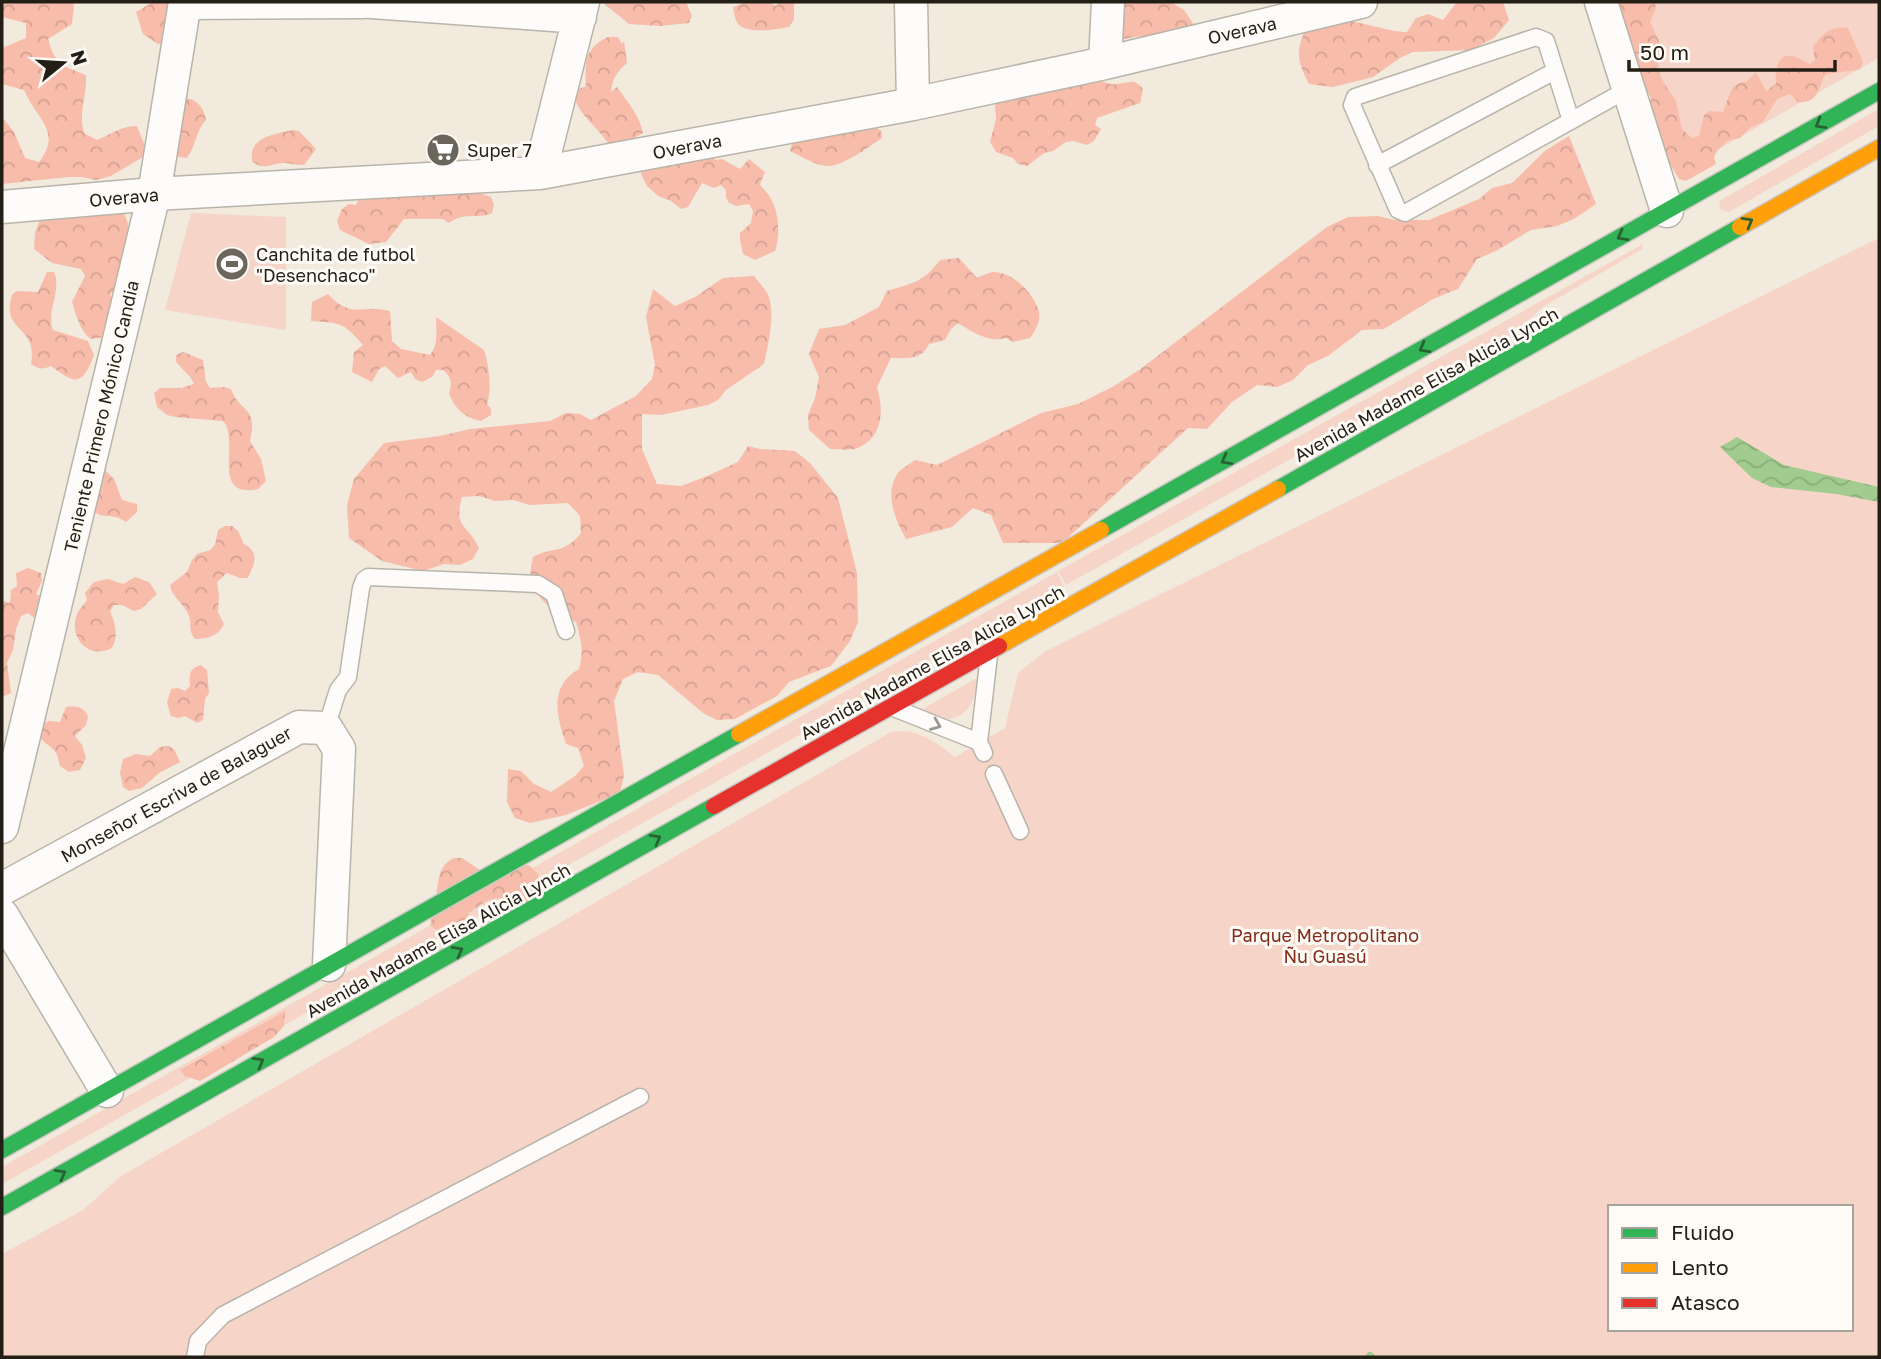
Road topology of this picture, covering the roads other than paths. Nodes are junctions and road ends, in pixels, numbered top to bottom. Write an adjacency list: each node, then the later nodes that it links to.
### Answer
1 (364, 2): 7 (street)
2 (372, 2): 8 (street)
3 (911, 2): 13 (street)
4 (1108, 2): 9 (street)
5 (1361, 2): 9 (street, Overava)
6 (1601, 2): 11 (street)
7 (185, 3): 18 (street, Teniente Primero Mónico Candia)
8 (581, 9): 17 (street)
9 (1105, 63): 13 (street, Overava)
10 (1555, 71): 14 (lane); 16 (lane); 16 (lane)
11 (1630, 88): 14 (lane); 20 (street)
12 (1879, 91): 20 (highway, Avenida Madame Elisa Alicia Lynch, one-way to 20)
13 (913, 104): 17 (street, Overava)
14 (1571, 121): 16 (lane)
15 (1879, 148): 22 (highway, Avenida Madame Elisa Alicia Lynch, one-way to 15)
16 (1377, 165)
17 (540, 173): 18 (street, Overava)
18 (154, 194): 19 (street, Overava); 30 (street, Teniente Primero Mónico Candia)
19 (2, 207)
20 (1669, 216): 34 (highway, Avenida Madame Elisa Alicia Lynch, one-way to 34)
21 (1681, 241): 22 (highway)
22 (1689, 257): 24 (highway, Avenida Madame Elisa Alicia Lynch)
23 (1528, 327): 24 (highway)
24 (1514, 356): 26 (highway, Avenida Madame Elisa Alicia Lynch)
25 (566, 631): 28 (lane)
26 (989, 652): 27 (highway, Avenida Madame Elisa Alicia Lynch); 27 (lane, one-way to 26)
27 (892, 707): 38 (highway, Avenida Madame Elisa Alicia Lynch, one-way to 27)
28 (327, 728): 32 (street, Monseñor Escriva de Balaguer); 34 (street)
29 (994, 774): 31 (lane)
30 (4, 811)
31 (1020, 831)
32 (2, 889)
33 (2, 915): 35 (street)
34 (329, 965): 35 (highway, Avenida Madame Elisa Alicia Lynch)
35 (107, 1091): 37 (highway, Avenida Madame Elisa Alicia Lynch)
36 (639, 1097): 39 (lane)
37 (2, 1150)
38 (2, 1207)
39 (195, 1357)

